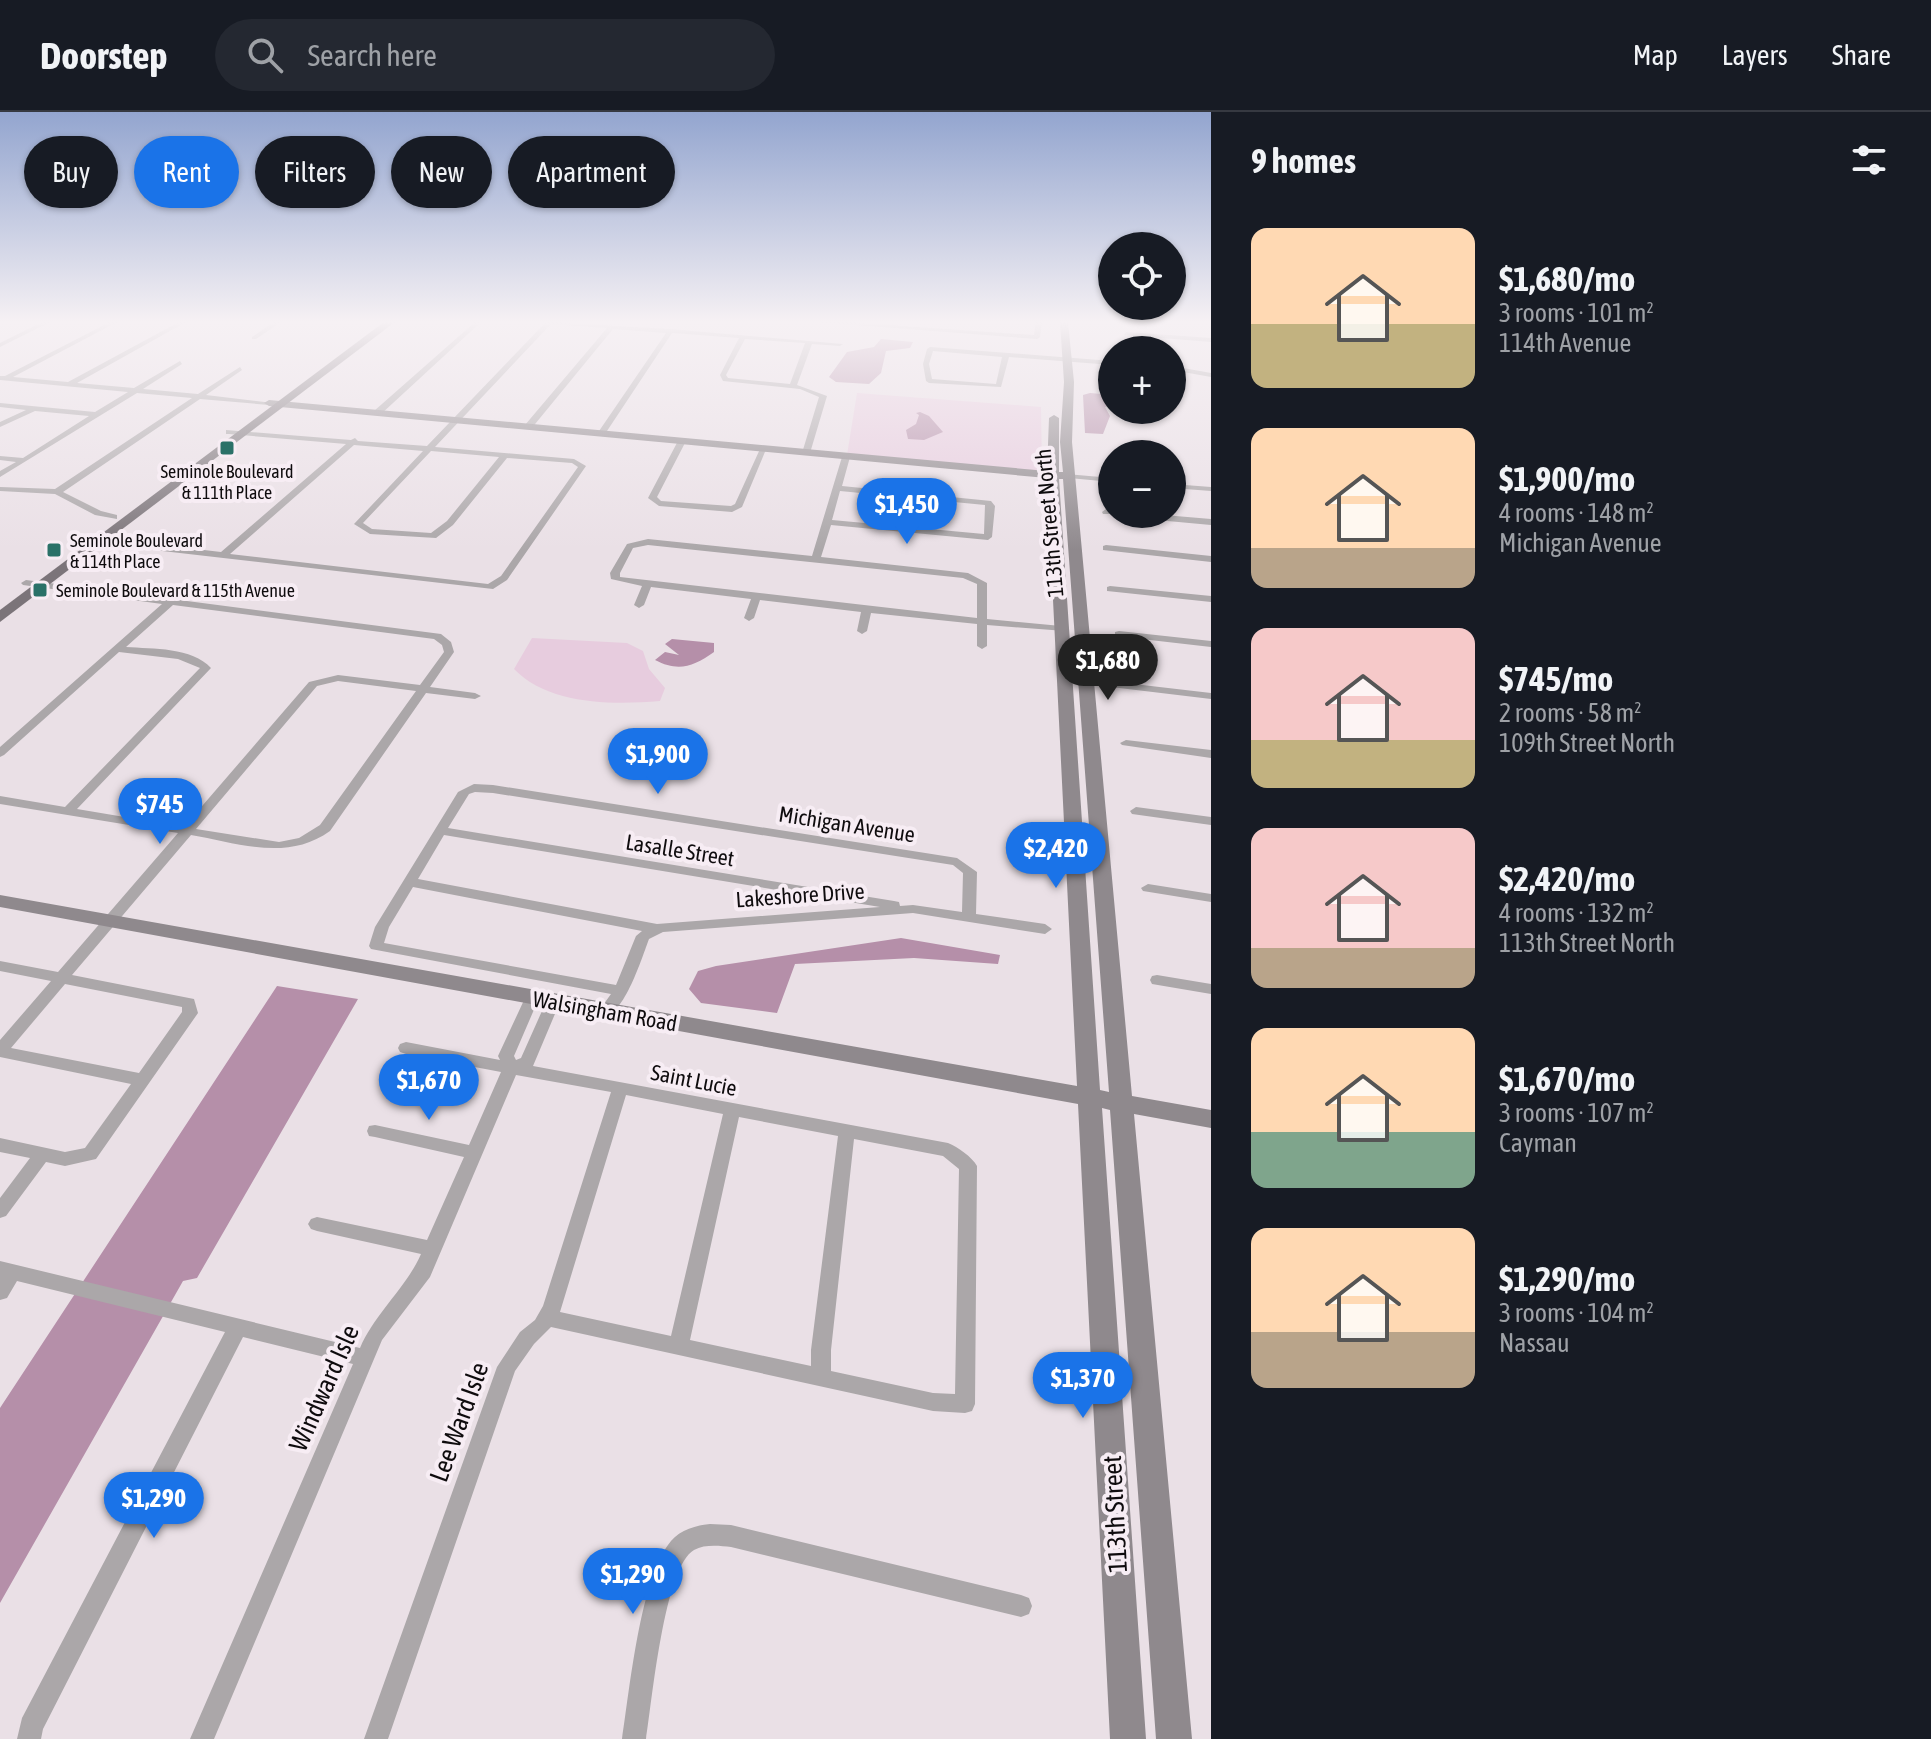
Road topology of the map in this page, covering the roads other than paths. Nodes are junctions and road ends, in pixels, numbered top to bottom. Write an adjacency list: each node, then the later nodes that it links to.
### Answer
1 (125, 398): 17 (street)
2 (197, 398): 40 (street)
3 (221, 398): 13 (street)
4 (281, 398): 13 (main road)
5 (282, 398): 13 (main road)
6 (394, 398): 16 (street)
7 (476, 398): 18 (street)
8 (552, 398): 20 (street)
9 (625, 398): 22 (street)
10 (824, 398): 27 (street)
11 (1058, 398): 33 (main road, 113th Street North)
12 (1063, 398): 34 (main road, 113th Street North)
13 (275, 403): 16 (main road); 21 (main road)
14 (0, 405): 15 (street)
15 (35, 408): 17 (street); 19 (street)
16 (377, 413): 18 (main road)
17 (99, 415): 31 (street)
18 (455, 420): 20 (main road); 25 (street)
19 (0, 425)
20 (528, 427): 22 (main road)
21 (236, 433): 23 (street); 41 (main road); 45 (main road)
22 (601, 434): 24 (main road)
23 (355, 440): 25 (street); 47 (street)
24 (682, 441): 26 (main road); 26 (street)
25 (430, 448): 28 (street); 28 (street)
26 (764, 449): 27 (main road)
27 (806, 453): 29 (main road)
28 (505, 455): 47 (street)
29 (846, 457): 33 (main road); 37 (street)
30 (0, 458): 31 (street)
31 (24, 460): 32 (street)
32 (0, 475)
33 (1053, 475): 34 (main road); 63 (main road, 113th Street North)
34 (1069, 476): 35 (street); 70 (main road, 113th Street North)
35 (1098, 479)
36 (1186, 487): 39 (street)
37 (836, 488): 43 (street); 43 (street)
38 (0, 489): 40 (street)
39 (1211, 489)
40 (57, 492): 41 (street)
41 (114, 517): 45 (main road)
42 (1186, 520): 44 (street)
43 (827, 522): 49 (street)
44 (1211, 522)
45 (92, 540): 47 (street); 50 (main road); 52 (main road)
46 (1106, 548): 48 (street)
47 (222, 556)
48 (1211, 559)
49 (816, 560): 51 (street); 62 (street)
50 (26, 583): 52 (street); 56 (main road)
51 (648, 584): 54 (street); 58 (street)
52 (43, 585): 57 (street); 60 (main road)
53 (1110, 589): 55 (street)
54 (757, 596): 59 (street); 61 (street)
55 (1211, 599)
56 (0, 602)
57 (170, 602): 68 (street); 71 (street)
58 (639, 605)
59 (867, 609): 62 (street); 64 (street)
60 (0, 617)
61 (749, 618)
62 (980, 621): 63 (street); 67 (street)
63 (1061, 629): 69 (main road, 113th Street North)
64 (862, 631)
65 (1119, 634): 66 (street)
66 (1211, 644)
67 (982, 646)
68 (116, 649): 75 (street); 79 (street)
69 (1065, 679): 70 (street); 104 (main road, 113th Street North)
70 (1086, 681): 73 (street); 105 (main road, 113th Street North)
71 (423, 689): 72 (street); 81 (street); 81 (street)
72 (475, 696)
73 (1211, 696)
74 (1126, 743): 76 (street)
75 (0, 753)
76 (1211, 754)
77 (0, 800): 79 (street)
78 (1136, 811): 80 (street)
79 (67, 812): 81 (street)
80 (1211, 821)
81 (187, 831): 89 (street)
82 (441, 831): 83 (street, Michigan Avenue); 87 (street, Lasalle Street); 88 (street, Michigan Avenue)
83 (409, 882): 90 (street, Lakeshore Drive); 96 (street, Michigan Avenue)
84 (1148, 888): 85 (street)
85 (1211, 898)
86 (0, 901): 89 (main road, Walsingham Road)
87 (913, 909): 88 (street, Lakeshore Drive); 90 (street, Lakeshore Drive)
88 (969, 918): 91 (street, Lakeshore Drive)
89 (109, 921): 93 (street); 97 (main road, Walsingham Road)
90 (657, 929): 96 (street)
91 (1045, 929)
92 (0, 966): 93 (street)
93 (62, 978): 100 (street); 102 (street)
94 (1157, 980): 95 (street)
95 (1211, 989)
96 (621, 991): 98 (street)
97 (542, 1000): 98 (main road, Walsingham Road); 101 (street, Windward Isle)
98 (606, 1012): 104 (main road, Walsingham Road)
99 (406, 1048): 101 (street, Saint Lucie)
100 (0, 1050): 102 (street)
101 (511, 1068): 103 (street, Saint Lucie); 111 (street, Windward Isle)
102 (142, 1080): 112 (street)
103 (620, 1088): 106 (street, Saint Lucie); 118 (street, Lee Ward Isle)
104 (1091, 1098): 105 (main road, Walsingham Road); 128 (main road, 113th Street)
105 (1120, 1103): 107 (main road, Walsingham Road); 129 (main road, 113th Street)
106 (732, 1109): 109 (street, Saint Lucie); 120 (street)
107 (1211, 1119)
108 (375, 1131): 111 (street)
109 (847, 1131): 122 (street); 122 (street, Saint Lucie)
110 (0, 1145): 112 (street)
111 (475, 1153): 115 (street, Windward Isle)
112 (42, 1154): 113 (street)
113 (0, 1211)
114 (317, 1224): 115 (street)
115 (433, 1249): 121 (street, Windward Isle)
116 (6, 1270): 117 (street); 119 (street)
117 (0, 1292)
118 (547, 1318): 120 (street); 126 (street, Lee Ward Isle)
119 (238, 1327): 121 (street); 124 (street)
120 (679, 1345): 122 (street)
121 (365, 1358): 125 (street, Windward Isle)
122 (821, 1377)
123 (1021, 1606): 127 (street)
124 (29, 1739)
125 (202, 1739)
126 (376, 1739)
127 (634, 1739)
128 (1128, 1739)
129 (1174, 1739)

